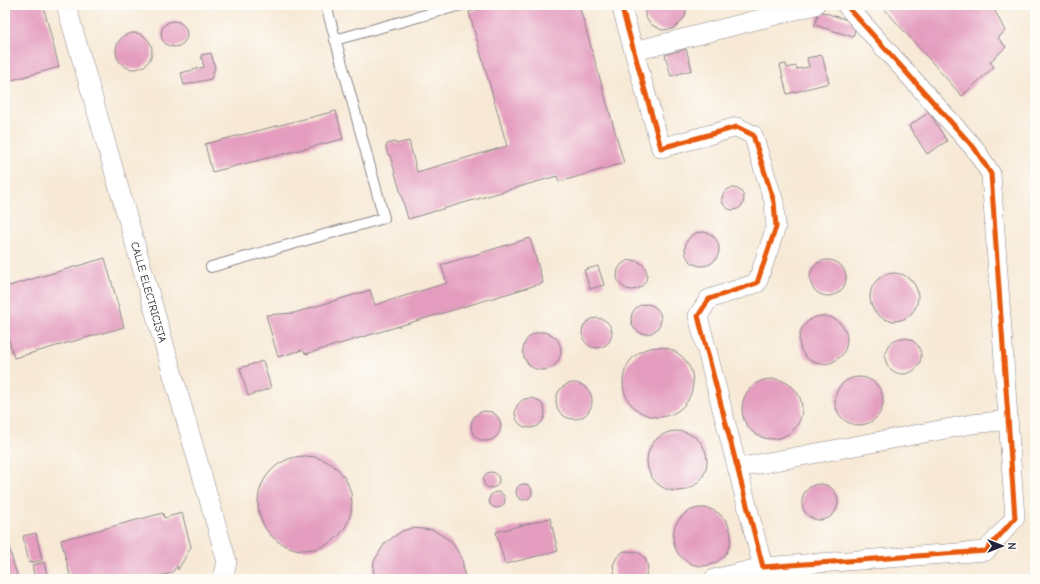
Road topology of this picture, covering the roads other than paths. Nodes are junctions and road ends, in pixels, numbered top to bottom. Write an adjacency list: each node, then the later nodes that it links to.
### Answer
1 (66, 5): 13 (street, CALLE ELECTRICISTA)
2 (326, 5): 7 (lane)
3 (461, 5): 7 (lane)
4 (621, 5): 8 (street)
5 (815, 5): 8 (street)
6 (846, 5): 10 (street)
7 (335, 40): 9 (lane)
8 (635, 51): 11 (street)
9 (211, 268)
10 (1008, 420): 11 (street); 12 (street)
11 (737, 468): 12 (street)
12 (763, 567): 14 (street)
13 (223, 579)
14 (714, 579)

